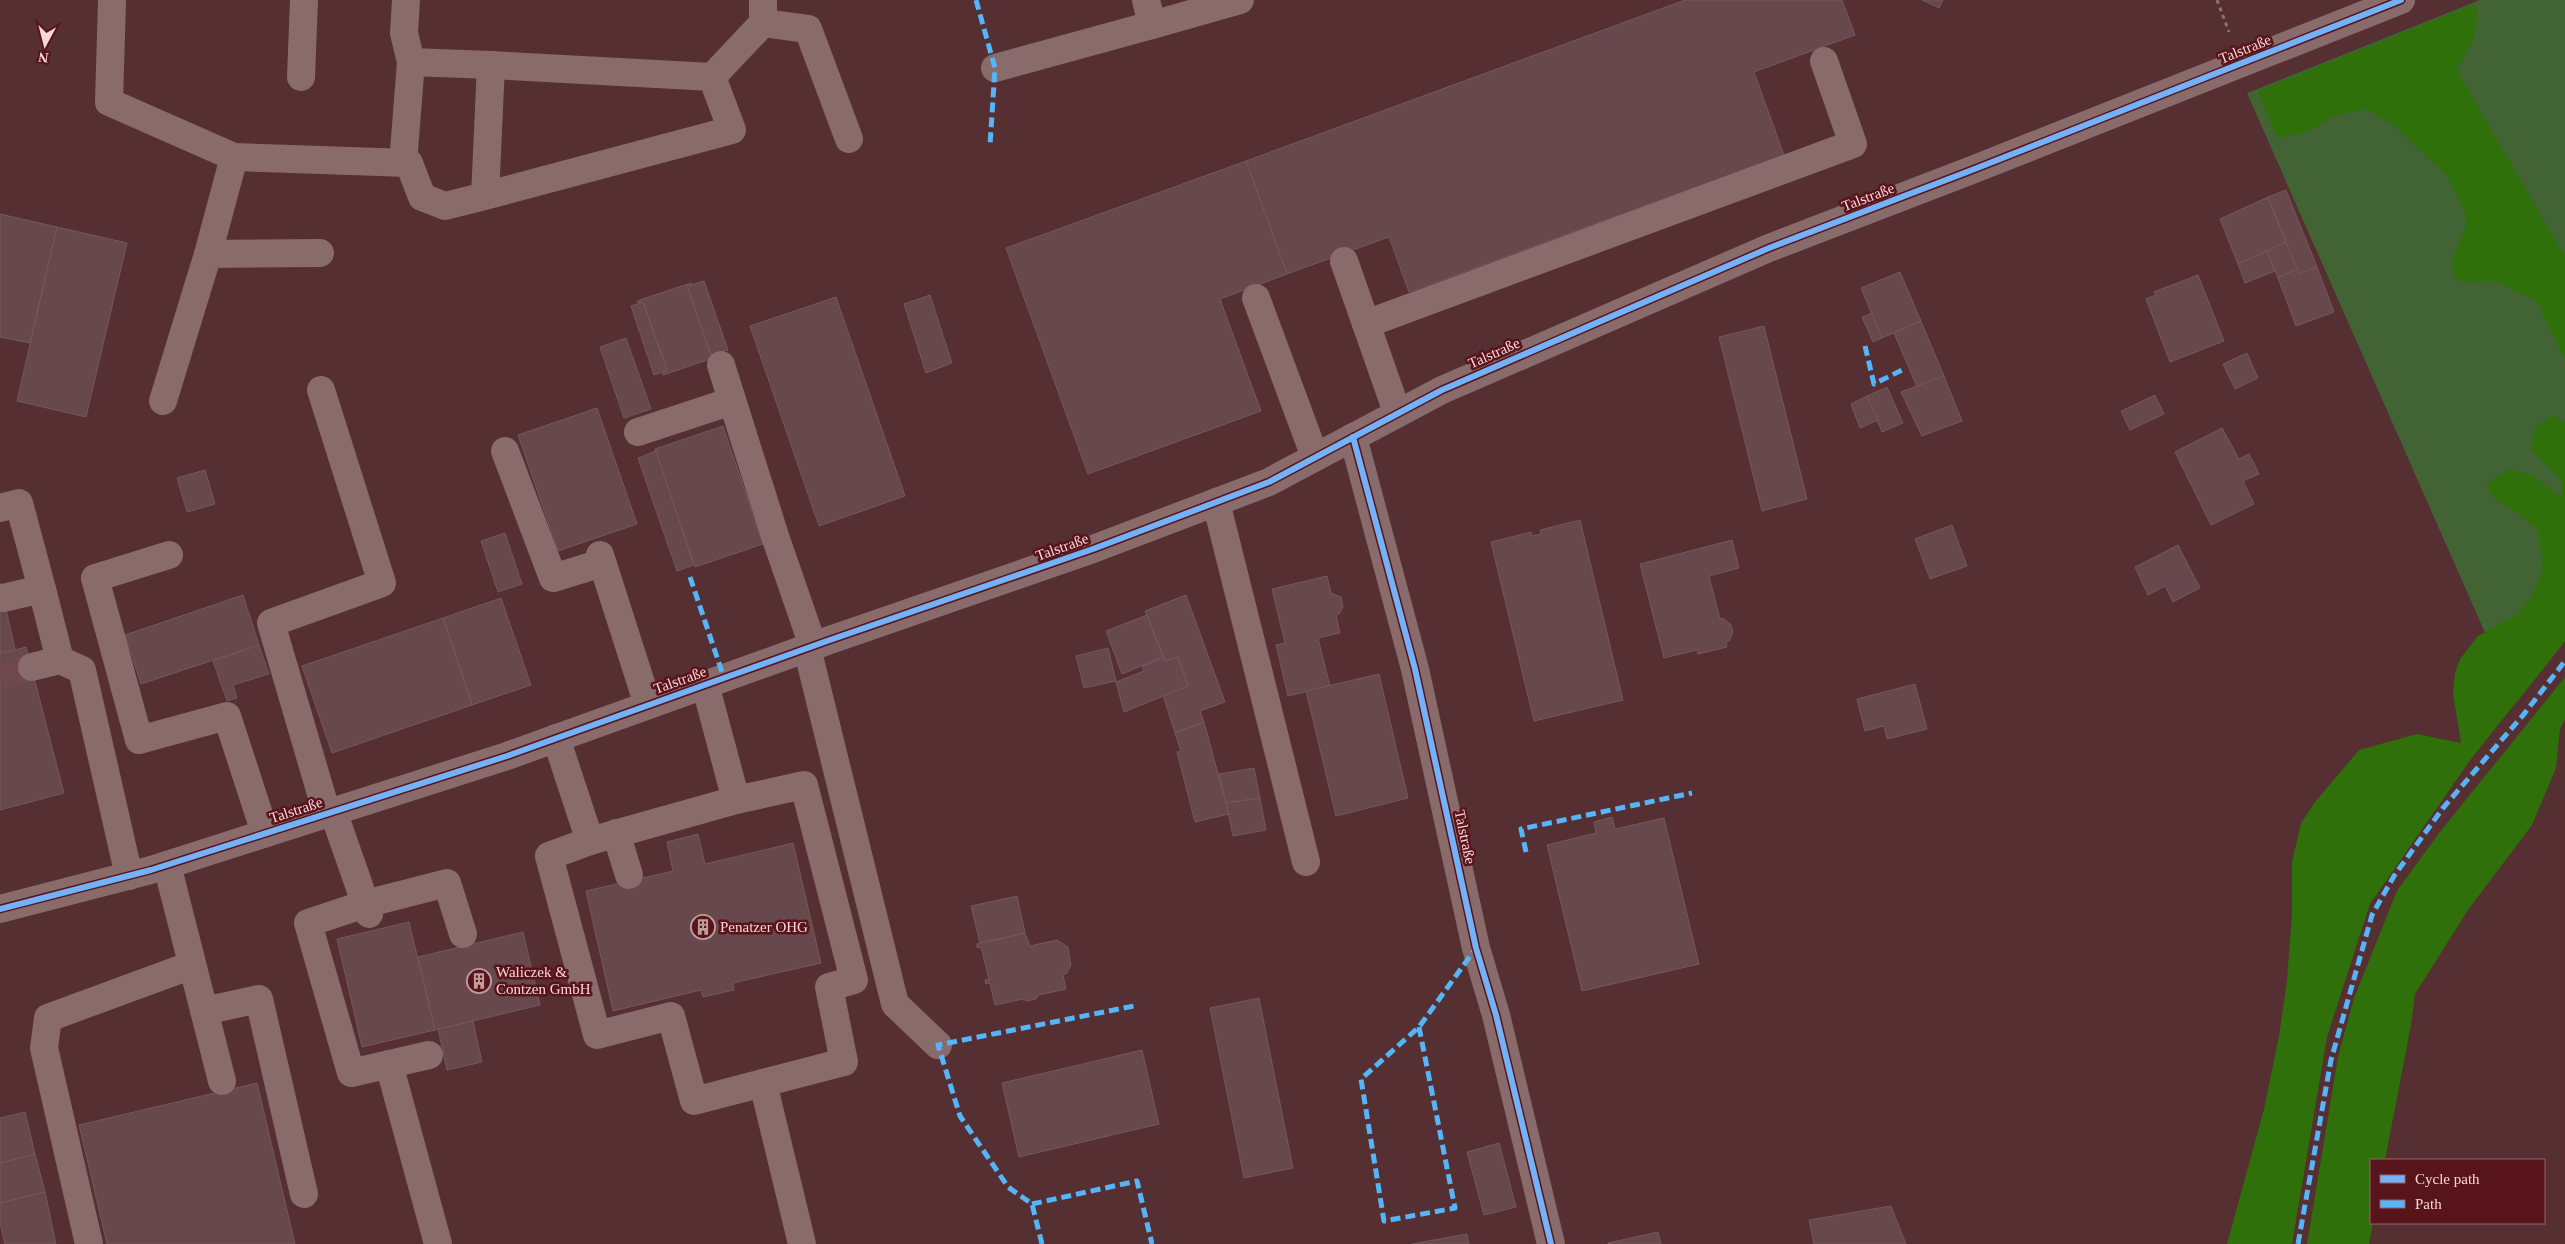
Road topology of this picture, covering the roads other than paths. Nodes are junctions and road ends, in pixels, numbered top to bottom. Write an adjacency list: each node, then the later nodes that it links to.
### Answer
1 (112, 0): 15 (street)
2 (304, 0): 12 (street)
3 (406, 0): 9 (street)
4 (1240, 0): 7 (street)
5 (2401, 0): 27 (street, Talstraße)
6 (763, 12): 13 (street); 14 (street)
7 (1149, 13): 11 (street)
8 (1824, 61): 22 (street)
9 (411, 62): 10 (street); 16 (street)
10 (491, 65): 13 (street); 17 (street)
11 (995, 68)
12 (301, 77)
13 (712, 77): 17 (street)
14 (849, 139)
15 (234, 157): 16 (street); 19 (street)
16 (403, 163): 17 (street)
17 (485, 196)
18 (320, 253): 19 (street)
19 (208, 254): 25 (street)
20 (1344, 261): 22 (street)
21 (1256, 298): 31 (street)
22 (1366, 324): 27 (street)
23 (721, 365): 26 (street)
24 (321, 390): 44 (street)
25 (163, 401)
26 (732, 401): 28 (street); 37 (street)
27 (1398, 412): 29 (street, Talstraße)
28 (638, 432)
29 (1353, 437): 31 (street, Talstraße); 66 (street, Talstraße)
30 (505, 451): 41 (street)
31 (1315, 457): 32 (street, Talstraße)
32 (1216, 502): 37 (street, Talstraße); 48 (street)
33 (0, 508): 35 (street)
34 (168, 555): 45 (street)
35 (42, 589): 36 (street); 38 (street)
36 (3, 598)
37 (810, 647): 40 (street, Talstraße); 57 (street)
38 (60, 660): 39 (street); 51 (street)
39 (32, 667)
40 (705, 684): 41 (street, Talstraße); 43 (street)
41 (648, 705): 42 (street, Talstraße)
42 (556, 738): 44 (street, Talstraße); 47 (street)
43 (736, 800): 46 (street); 61 (street)
44 (330, 813): 45 (street, Talstraße); 53 (street)
45 (265, 833): 49 (street, Talstraße)
46 (616, 833): 47 (street); 50 (street)
47 (590, 841): 61 (street)
48 (1306, 862)
49 (166, 865): 51 (street, Talstraße); 55 (street)
50 (629, 875)
51 (129, 876): 52 (street, Talstraße)
52 (0, 908)
53 (367, 909): 54 (street); 59 (street)
54 (463, 934)
55 (192, 965): 56 (street); 63 (street)
56 (204, 1011): 60 (street); 62 (street)
57 (938, 1045)
58 (429, 1055): 59 (street)
59 (389, 1064): 64 (street)
60 (222, 1081)
61 (763, 1083): 65 (street)
62 (304, 1194)
63 (89, 1244)
64 (438, 1244)
65 (802, 1244)
66 (1551, 1244)

